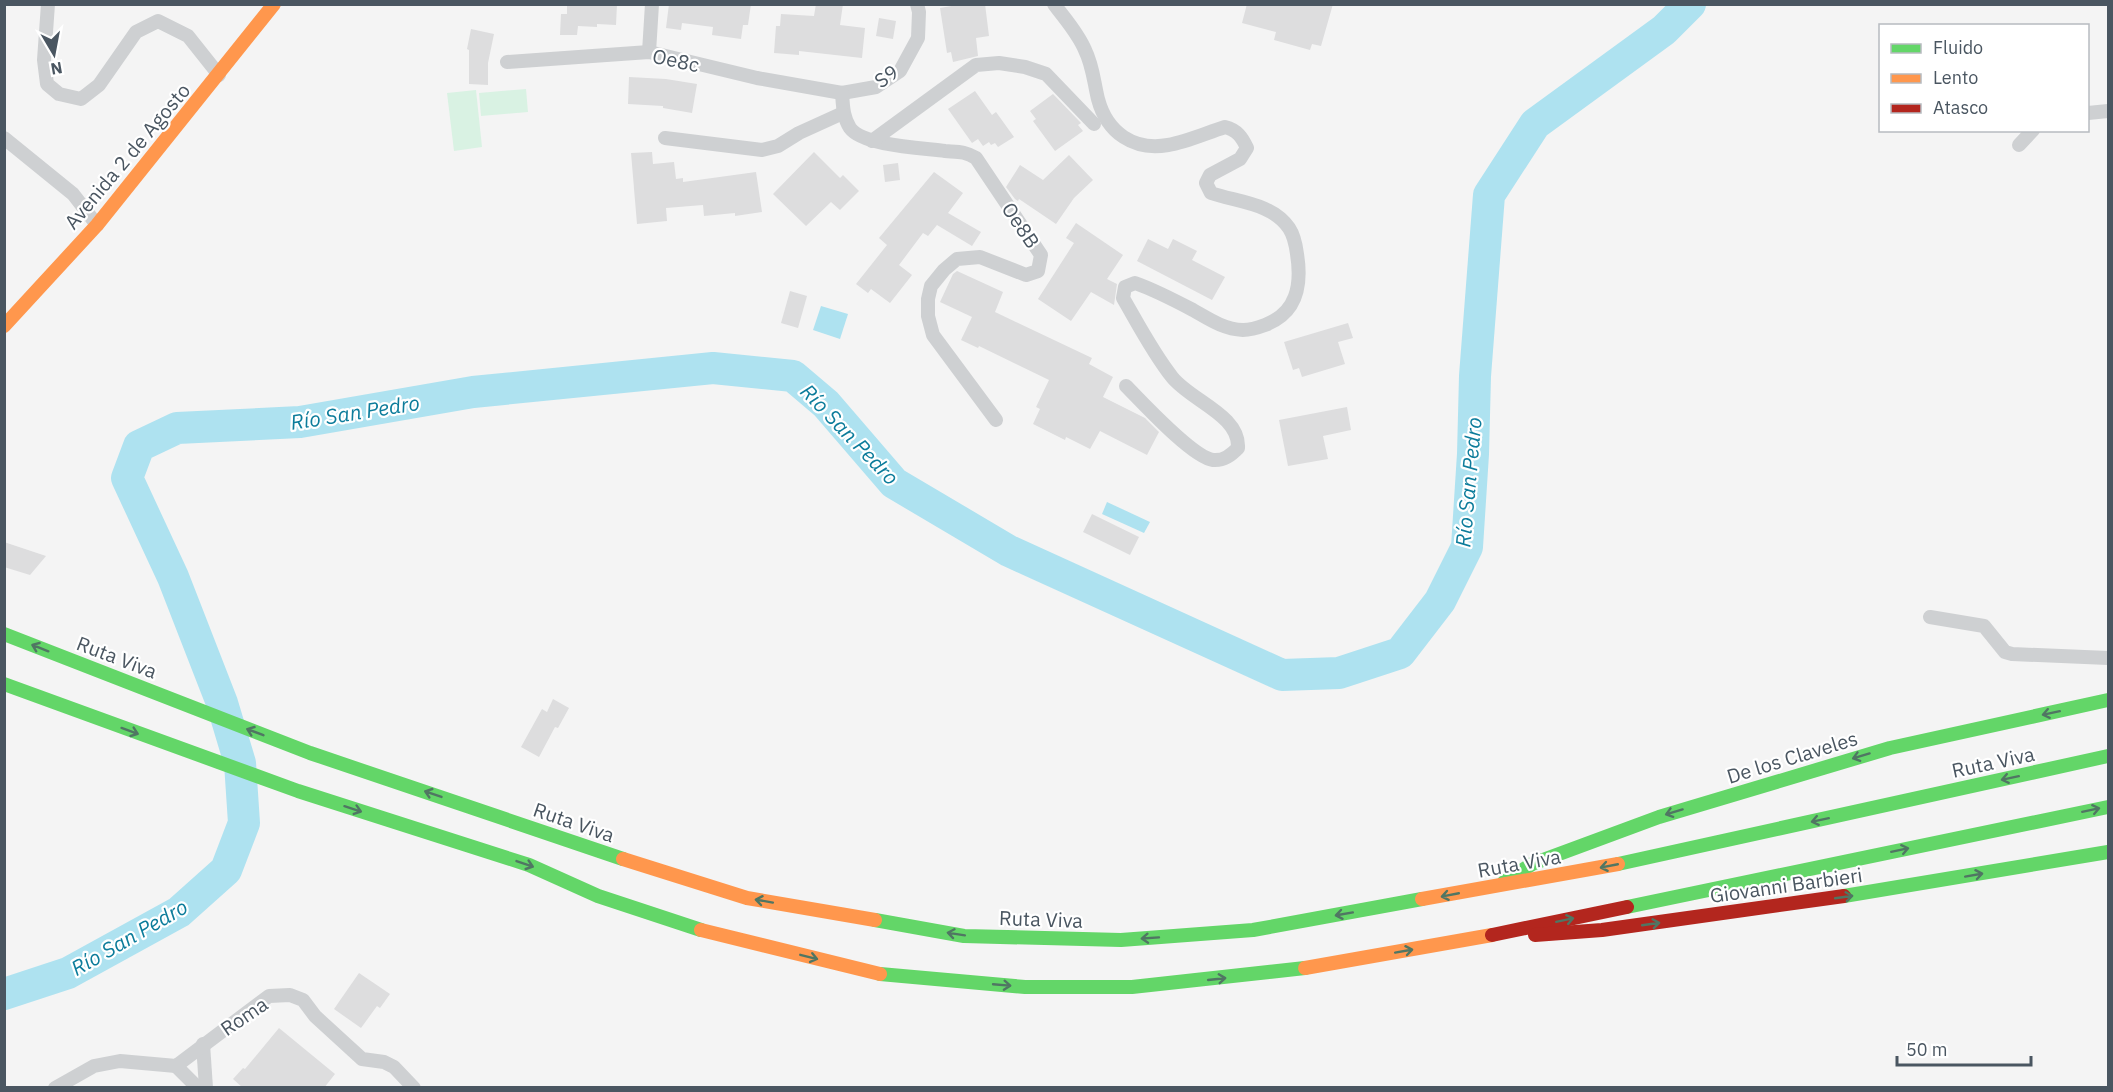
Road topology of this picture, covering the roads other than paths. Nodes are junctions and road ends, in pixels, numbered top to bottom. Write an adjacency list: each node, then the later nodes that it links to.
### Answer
1 (48, 4): 8 (street)
2 (274, 4): 8 (main road, Avenida 2 de Agosto)
3 (652, 4): 6 (street)
4 (917, 4): 9 (street, S9)
5 (1053, 4): 21 (street)
6 (648, 52): 7 (street, Oe8c); 9 (street, Oe8c)
7 (507, 62)
8 (219, 75): 19 (main road, Avenida 2 de Agosto)
9 (842, 93): 11 (street)
10 (2109, 111): 12 (street)
11 (843, 114): 16 (street); 17 (street)
12 (2089, 114)
13 (1094, 124): 17 (street)
14 (2031, 132): 18 (street)
15 (4, 138): 19 (street)
16 (665, 138)
17 (872, 141): 22 (street, Oe8B)
18 (2019, 145)
19 (97, 225): 20 (main road, Avenida 2 de Agosto)
20 (4, 326)
21 (1126, 386)
22 (996, 420)
23 (1930, 617): 25 (street)
24 (4, 634): 31 (main road, Ruta Viva, one-way to 24)
25 (2109, 658)
26 (4, 684): 32 (main road, one-way to 32)
27 (2109, 700): 31 (main road, De los Claveles, one-way to 31)
28 (2109, 756): 31 (main road, Ruta Viva, one-way to 31)
29 (2109, 807): 32 (main road, one-way to 29)
30 (2109, 852): 32 (main road, Giovanni Barbieri, one-way to 30)
31 (1499, 886)
32 (1467, 940)
33 (203, 1044): 34 (street, Roma); 37 (street); 38 (street, Roma)
34 (176, 1066): 35 (street); 36 (street)
35 (55, 1088)
36 (198, 1088)
37 (206, 1088)
38 (414, 1088)

